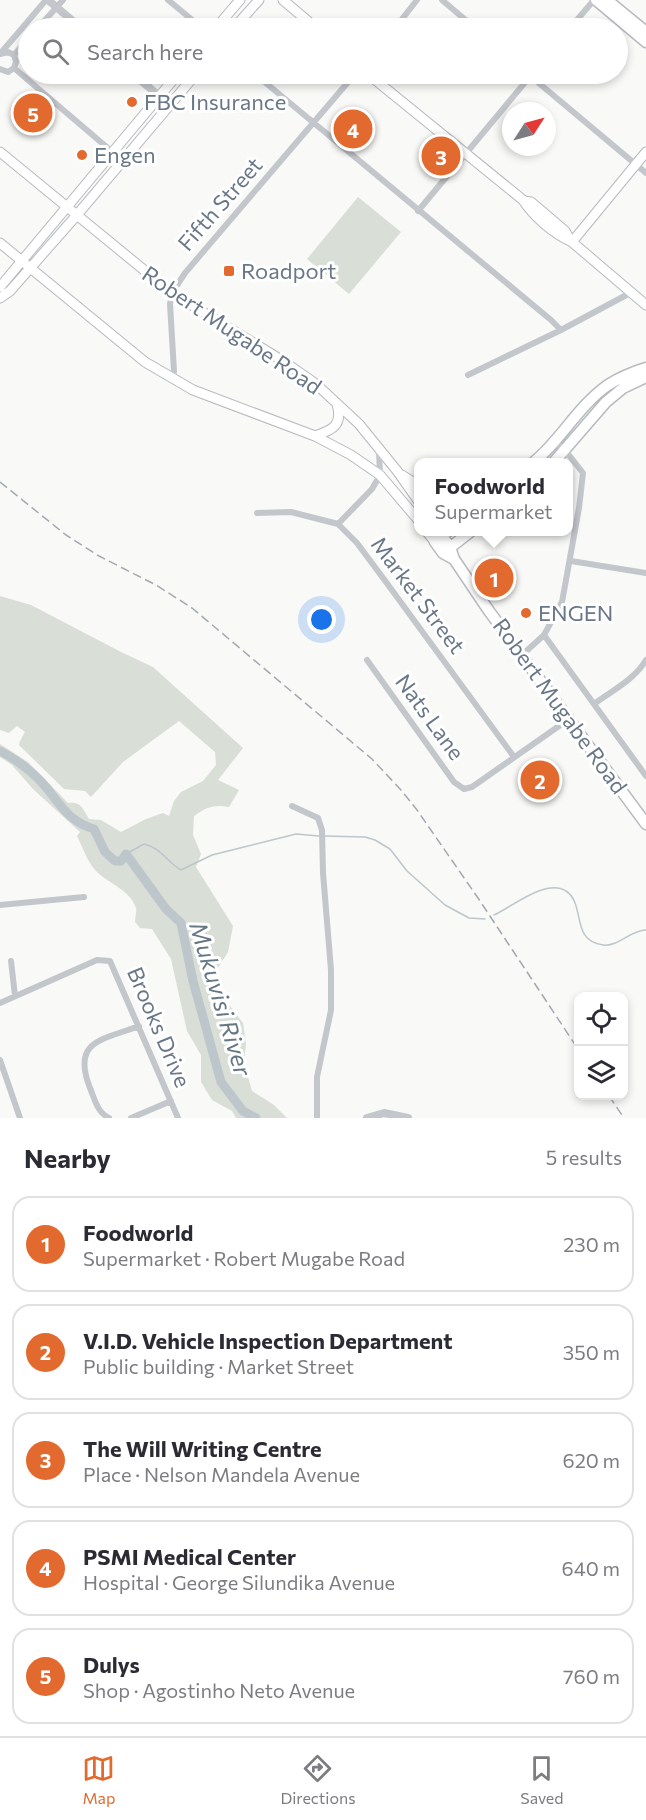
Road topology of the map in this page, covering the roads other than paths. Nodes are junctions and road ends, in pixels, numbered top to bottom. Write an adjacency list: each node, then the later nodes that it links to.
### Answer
1 (47, 0): 11 (street); 12 (street)
2 (63, 0): 11 (street)
3 (168, 0): 15 (street)
4 (240, 0): 16 (main road)
5 (259, 0): 17 (main road)
6 (283, 0): 18 (main road)
7 (417, 0): 19 (street)
8 (442, 0): 20 (street)
9 (595, 0): 21 (street); 22 (main road)
10 (607, 0): 24 (main road)
11 (57, 7): 13 (street); 14 (street)
12 (31, 18)
13 (47, 18)
14 (70, 18)
15 (189, 18)
16 (225, 18)
17 (243, 18)
18 (304, 18)
19 (403, 18)
20 (463, 18)
21 (579, 18)
22 (617, 18)
23 (628, 27): 26 (main road)
24 (646, 32)
25 (18, 33): 28 (street)
26 (646, 42)
27 (18, 51): 29 (street)
28 (0, 54): 29 (street)
29 (14, 56): 30 (street)
30 (14, 68): 31 (street); 32 (street)
31 (1, 71)
32 (18, 71)
33 (32, 84): 46 (street)
34 (145, 84): 42 (street)
35 (169, 84): 42 (main road)
36 (188, 84): 43 (main road)
37 (267, 84): 44 (street)
38 (346, 84): 44 (street, Fifth Street)
39 (380, 84): 48 (main road)
40 (522, 84): 48 (street)
41 (542, 84): 50 (street)
42 (159, 96): 43 (street); 46 (main road)
43 (170, 105): 49 (main road)
44 (314, 122): 53 (street); 61 (street, Fifth Street)
45 (0, 152): 52 (main road, Robert Mugabe Road)
46 (111, 152): 49 (street); 52 (main road)
47 (646, 152): 50 (main road)
48 (464, 154): 53 (street); 55 (main road)
49 (123, 160): 54 (main road)
50 (635, 165): 51 (street); 55 (main road)
51 (646, 173)
52 (66, 208): 54 (main road, Robert Mugabe Road); 57 (main road)
53 (418, 211): 65 (street)
54 (76, 216): 58 (main road); 61 (main road, Robert Mugabe Road)
55 (572, 242): 60 (main road)
56 (0, 243): 57 (main road)
57 (21, 261): 58 (main road); 59 (main road)
58 (29, 268): 62 (main road); 69 (main road)
59 (0, 287)
60 (632, 292): 63 (main road); 64 (main road); 65 (street)
61 (172, 293): 69 (street); 70 (main road, Robert Mugabe Road)
62 (0, 298)
63 (646, 305)
64 (646, 314)
65 (561, 330): 68 (street)
66 (646, 362): 67 (main road)
67 (643, 372): 72 (main road); 74 (main road)
68 (468, 375)
69 (172, 380): 71 (main road)
70 (336, 402): 71 (main road); 73 (main road, Robert Mugabe Road)
71 (315, 436): 80 (main road)
72 (555, 442): 74 (street); 75 (main road)
73 (379, 449): 79 (main road, Robert Mugabe Road); 80 (street)
74 (565, 450): 76 (main road); 77 (street)
75 (538, 458)
76 (558, 458)
77 (572, 458)
78 (573, 460): 89 (street)
79 (398, 472): 81 (main road); 82 (main road, Robert Mugabe Road)
80 (380, 476): 84 (main road); 85 (street)
81 (414, 483)
82 (414, 495)
83 (257, 513): 85 (street)
84 (414, 515)
85 (338, 524): 97 (street, Market Street)
86 (441, 536): 88 (main road, Robert Mugabe Road)
87 (464, 536): 88 (main road)
88 (447, 550): 92 (main road, Robert Mugabe Road)
89 (571, 561): 90 (street); 91 (street)
90 (646, 573)
91 (544, 635): 92 (street); 95 (street)
92 (522, 655): 96 (main road, Robert Mugabe Road)
93 (367, 660): 97 (street, Nats Lane)
94 (646, 660): 95 (street)
95 (594, 704): 98 (street)
96 (570, 719): 97 (street); 100 (main road, Robert Mugabe Road)
97 (514, 757)
98 (646, 776)
99 (292, 806): 114 (street)
100 (646, 824)
101 (84, 897): 102 (street)
102 (0, 905)
103 (11, 961): 104 (street)
104 (15, 996): 105 (street, Brooks Drive); 106 (street, Brooks Drive)
105 (0, 1003)
106 (139, 1026): 109 (street, Brooks Drive); 111 (street)
107 (0, 1060): 108 (street)
108 (2, 1071): 110 (street)
109 (171, 1101): 112 (street); 113 (street, Brooks Drive)
110 (20, 1118)
111 (109, 1118)
112 (131, 1118)
113 (178, 1118)
114 (317, 1118)
115 (367, 1118): 116 (street)
116 (408, 1118)

